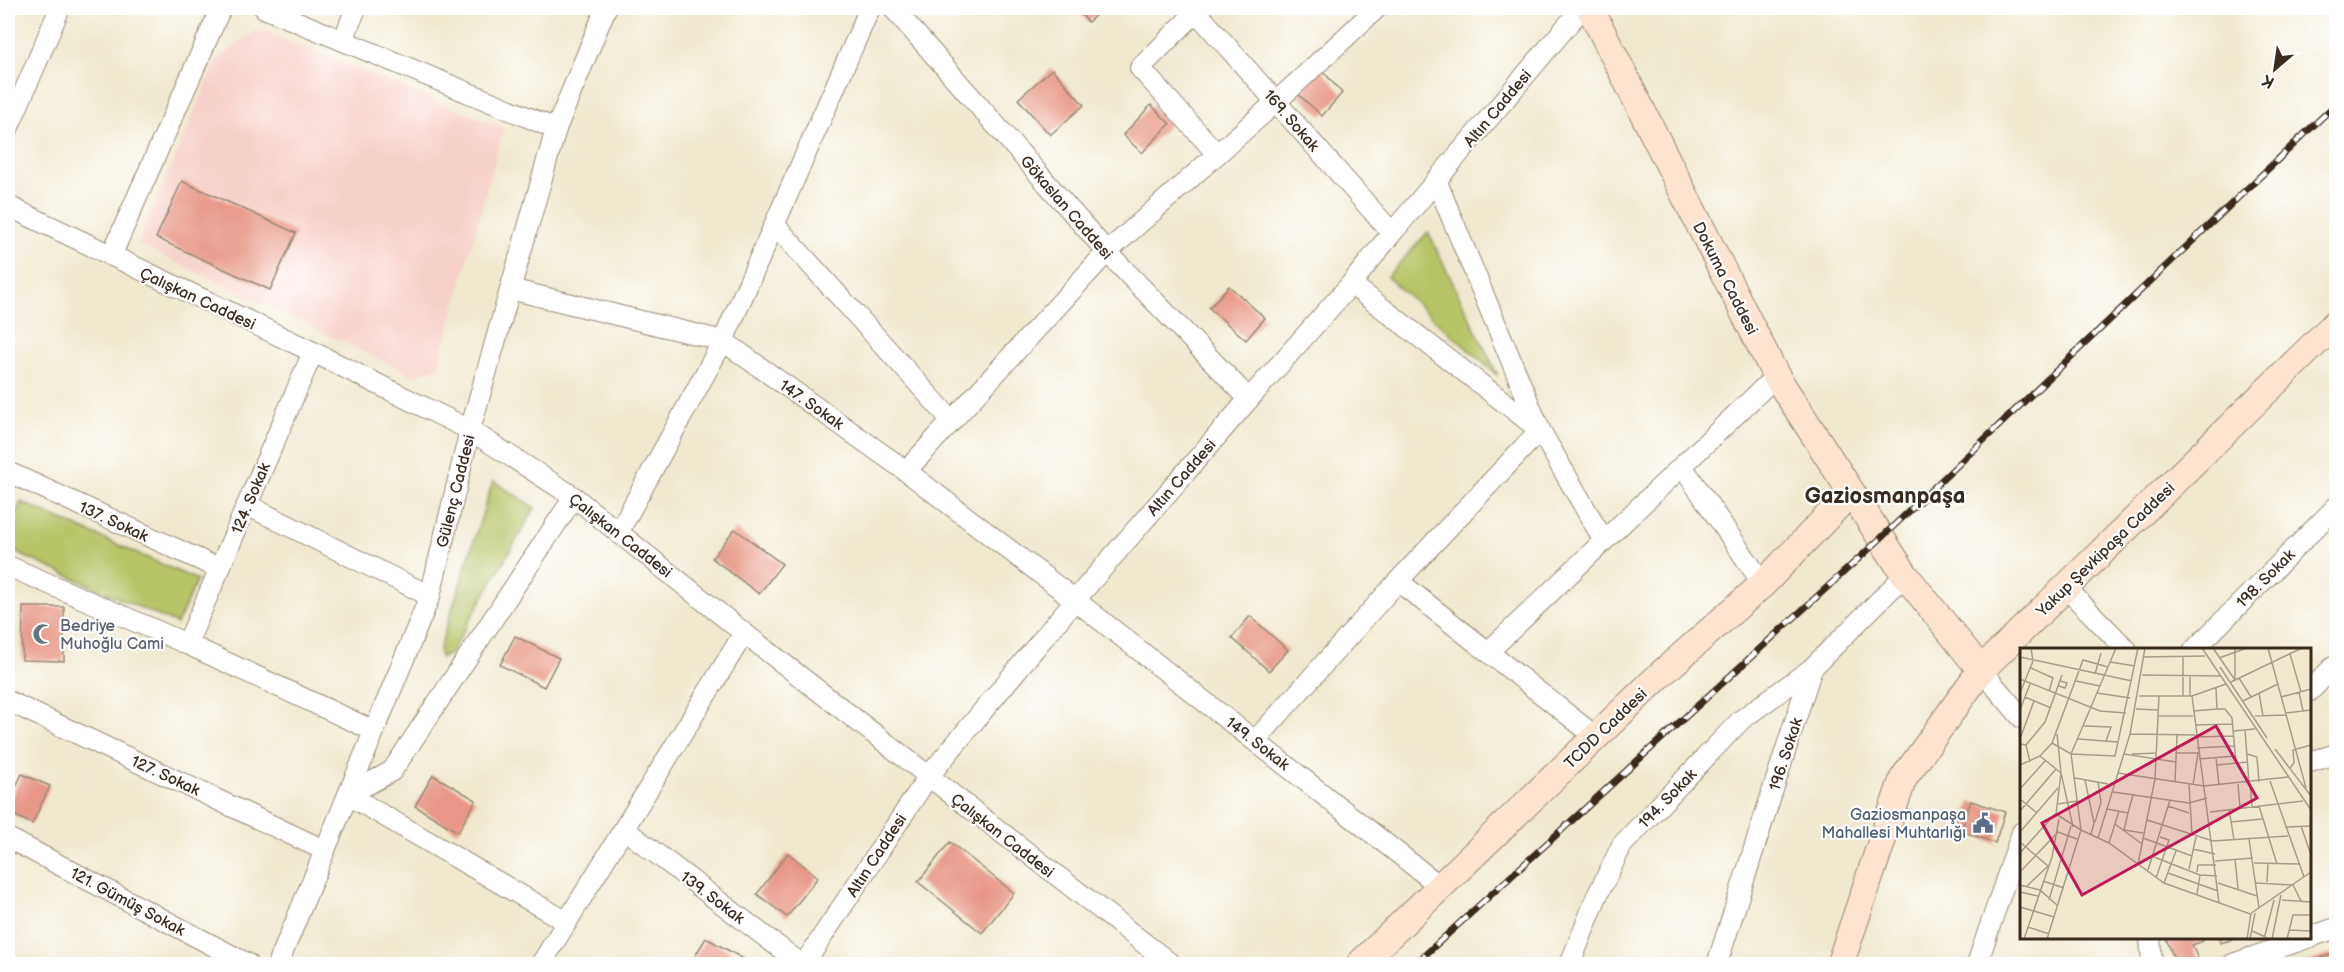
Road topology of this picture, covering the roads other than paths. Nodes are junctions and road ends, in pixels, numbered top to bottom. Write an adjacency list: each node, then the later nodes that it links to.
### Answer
1 (60, 8): 14 (street)
2 (221, 8): 22 (street)
3 (264, 8): 12 (street)
4 (356, 8): 12 (street)
5 (606, 8): 15 (street, Gülenç Caddesi)
6 (870, 8): 19 (street)
7 (893, 8): 21 (street, Gökaslan Caddesi)
8 (1377, 8): 13 (street)
9 (1582, 8): 17 (street, Altın Caddesi)
10 (1590, 8): 28 (main road, Dokuma Caddesi)
11 (1196, 9): 13 (street, 169. Sokak); 16 (street)
12 (343, 41): 15 (street)
13 (1276, 102): 16 (street); 20 (street, 169. Sokak)
14 (8, 129)
15 (556, 129): 24 (street, Gülenç Caddesi)
16 (1217, 154): 21 (street)
17 (1436, 180): 20 (street, Altın Caddesi); 32 (street)
18 (8, 206): 22 (street, Çalışkan Caddesi)
19 (775, 225): 26 (street); 30 (street)
20 (1392, 233): 23 (street, Altın Caddesi)
21 (1107, 252): 29 (street, Gökaslan Caddesi); 30 (street)
22 (111, 256): 27 (street, Çalışkan Caddesi)
23 (1351, 284): 29 (street, Altın Caddesi); 32 (street)
24 (510, 289): 26 (street, 147. Sokak); 31 (street, Gülenç Caddesi)
25 (2337, 324): 47 (main road, Yakup Şevkipaşa Caddesi)
26 (723, 341): 34 (street, 147. Sokak); 40 (street)
27 (313, 352): 31 (street, Çalışkan Caddesi); 38 (street, 124. Sokak)
28 (1776, 376): 33 (street); 36 (main road, Dokuma Caddesi)
29 (1249, 399): 49 (street, Altın Caddesi)
30 (952, 421): 34 (street)
31 (470, 430): 37 (street, Çalışkan Caddesi); 48 (street, Gülenç Caddesi)
32 (1540, 430): 41 (street); 45 (street)
33 (1682, 466): 41 (street); 46 (street)
34 (906, 471): 49 (street, 147. Sokak)
35 (9, 477): 43 (street, 137. Sokak)
36 (1850, 493): 44 (main road, Dokuma Caddesi); 46 (main road, TCDD Caddesi)
37 (574, 497): 40 (street, Çalışkan Caddesi); 67 (street)
38 (247, 505): 43 (street, 124. Sokak); 48 (street)
39 (2337, 507): 53 (street, 198. Sokak)
40 (618, 533): 50 (street, Çalışkan Caddesi)
41 (1604, 541): 54 (street)
42 (8, 566): 51 (street)
43 (220, 569): 51 (street, 124. Sokak)
44 (1905, 575): 56 (street, 196. Sokak); 57 (main road, Dokuma Caddesi)
45 (1398, 581): 54 (street); 63 (street)
46 (1763, 584): 62 (main road, TCDD Caddesi)
47 (2065, 587): 52 (street); 57 (main road, Yakup Şevkipaşa Caddesi)
48 (430, 596): 61 (street, Gülenç Caddesi)
49 (1075, 600): 63 (street, 149. Sokak); 66 (street, Altın Caddesi)
50 (744, 633): 66 (street, Çalışkan Caddesi); 68 (street)
51 (187, 644): 61 (street)
52 (2125, 648)
53 (2196, 648)
54 (1488, 652): 62 (street)
55 (2337, 664): 58 (street)
56 (1812, 668): 84 (street, 194. Sokak); 85 (street, 196. Sokak)
57 (1981, 670): 60 (street); 86 (main road, Yakup Şevkipaşa Caddesi)
58 (2311, 690)
59 (8, 701): 71 (street, 127. Sokak)
60 (2020, 716)
61 (374, 731): 67 (street, Gülenç Caddesi)
62 (1596, 737): 72 (main road, TCDD Caddesi)
63 (1255, 741): 72 (street, 149. Sokak)
64 (2337, 754): 65 (street)
65 (2311, 762)
66 (928, 777): 81 (street, Altın Caddesi); 82 (street, Çalışkan Caddesi)
67 (348, 795): 71 (street, Gülenç Caddesi); 73 (street)
68 (624, 829): 73 (street); 81 (street, 139. Sokak)
69 (8, 838): 78 (street, 121. Gümüş Sokak)
70 (2020, 838): 87 (street)
71 (324, 850): 79 (street, Gülenç Caddesi)
72 (1441, 887): 83 (main road, TCDD Caddesi)
73 (567, 922): 80 (street)
74 (2337, 928): 75 (street)
75 (2311, 937)
76 (2150, 939): 88 (street)
77 (2305, 939): 89 (street)
78 (248, 964)
79 (278, 964)
80 (541, 964)
81 (803, 964)
82 (1171, 964)
83 (1360, 964)
84 (1570, 964)
85 (1717, 964)
86 (1840, 964)
87 (1977, 964)
88 (2152, 964)
89 (2233, 964)

